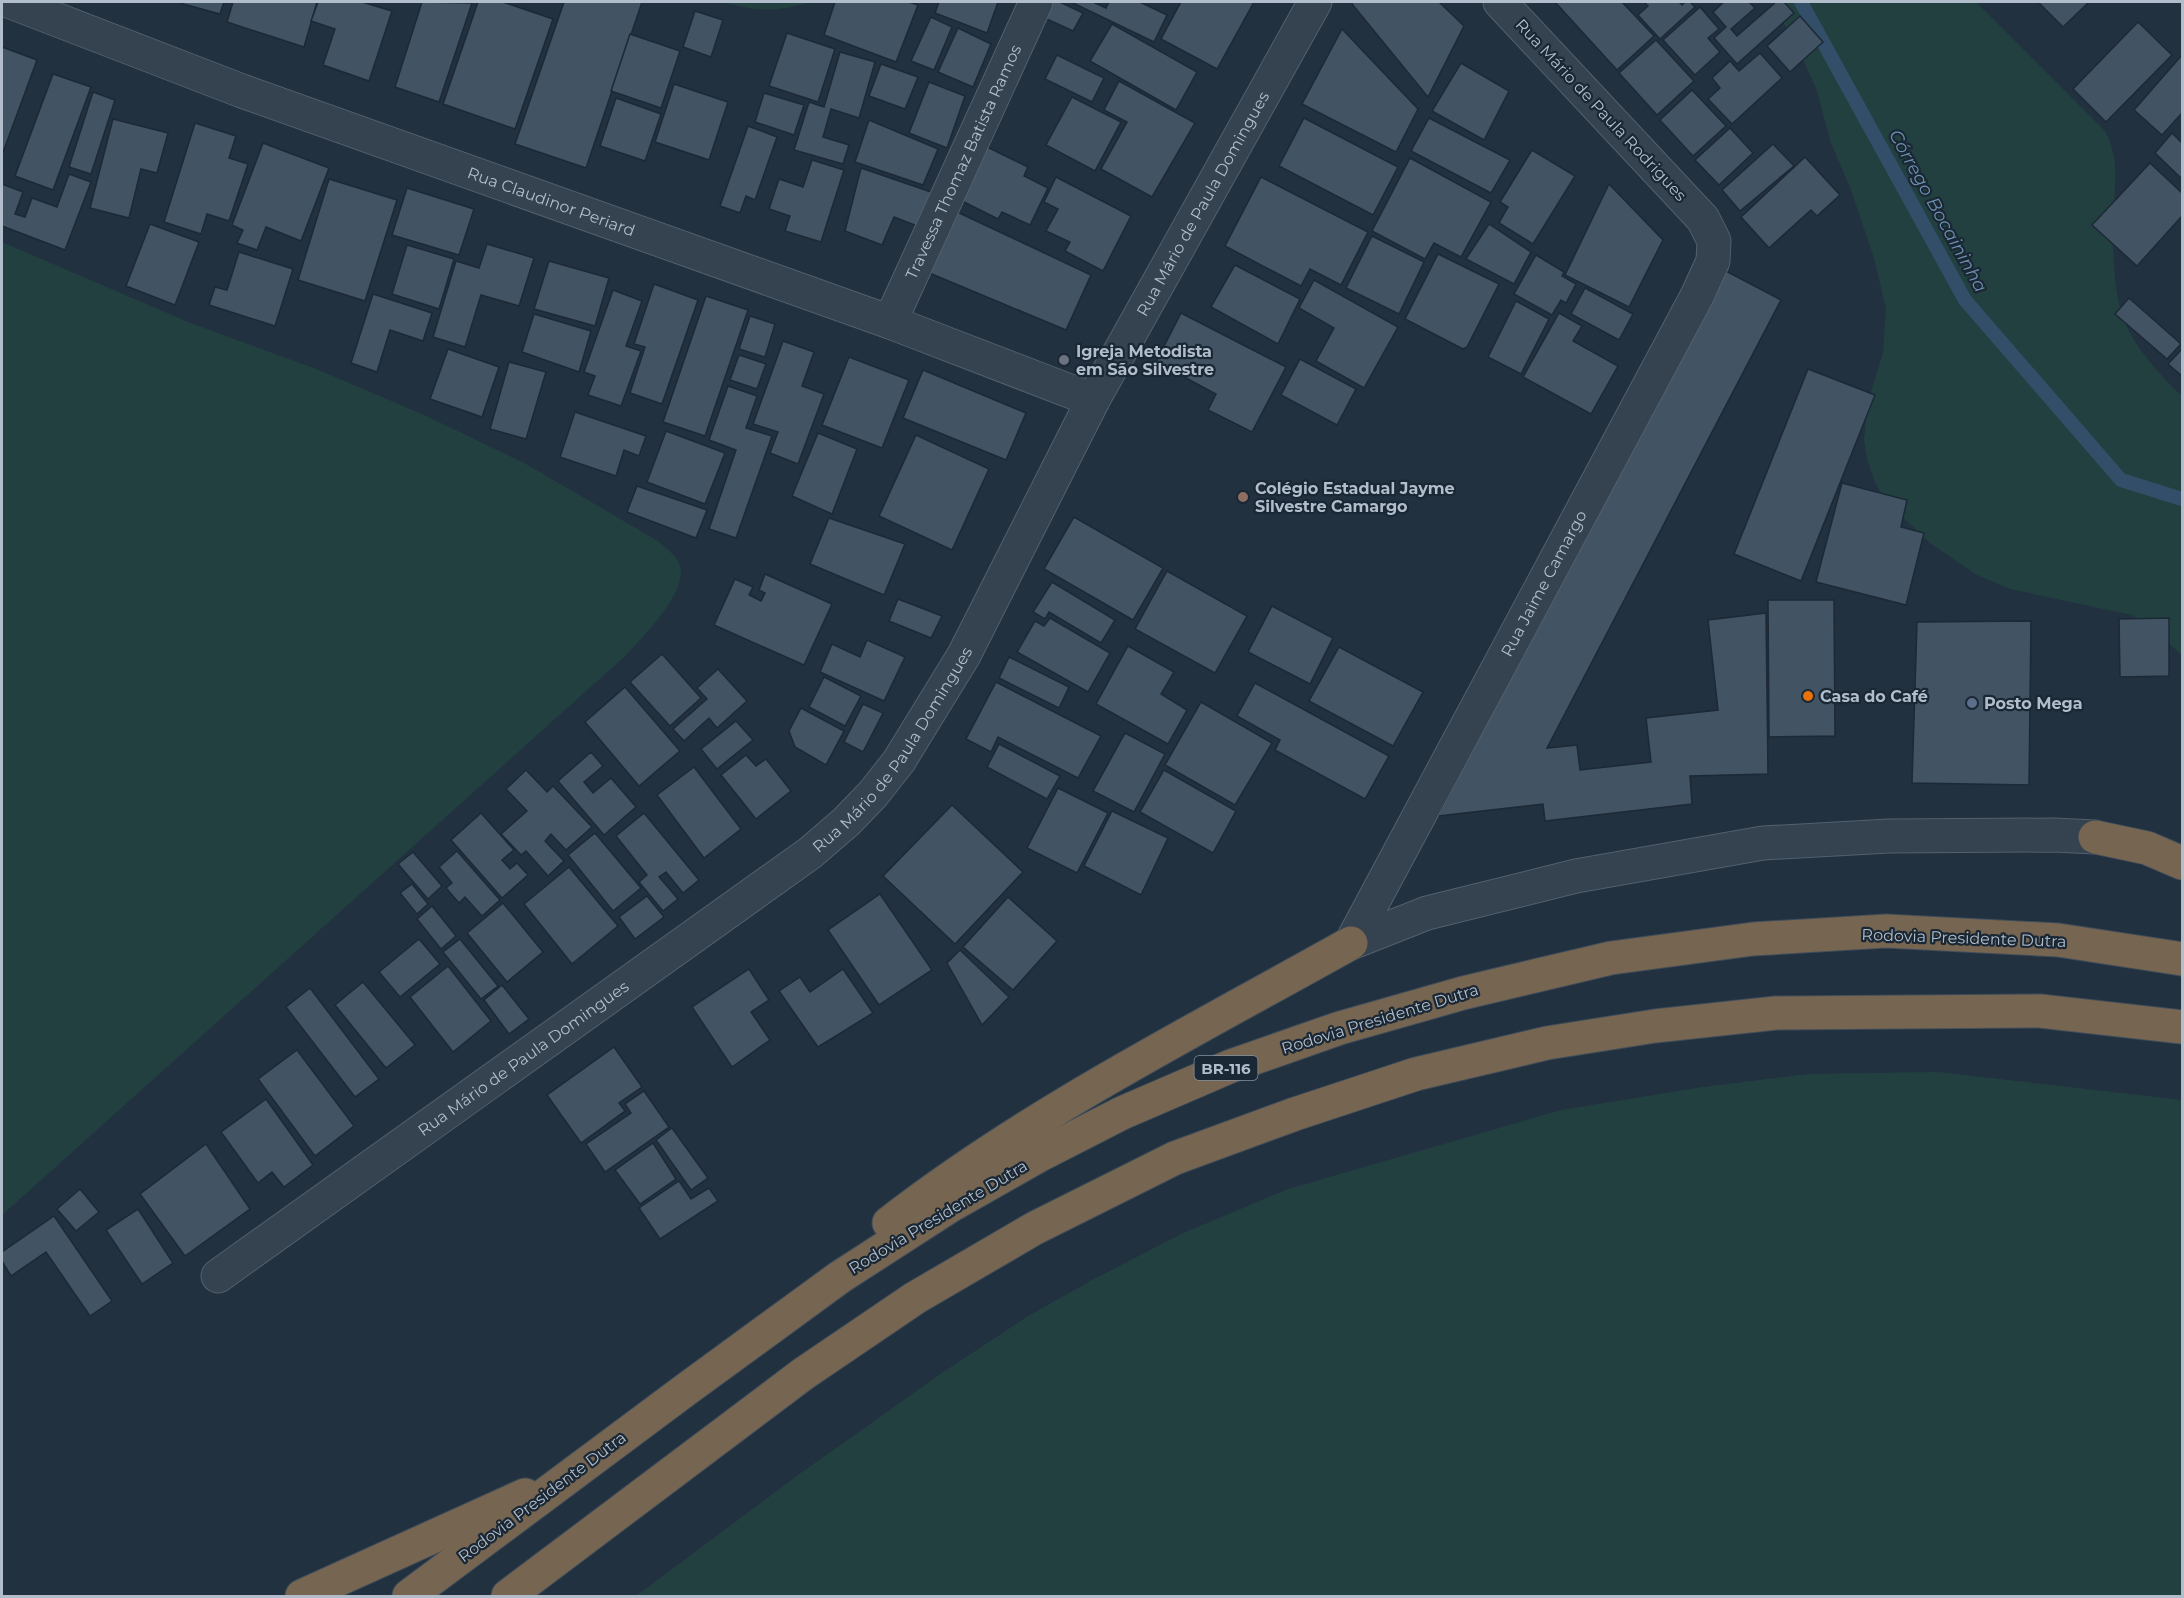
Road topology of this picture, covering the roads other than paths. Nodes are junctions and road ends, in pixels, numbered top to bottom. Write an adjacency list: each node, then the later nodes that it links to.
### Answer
1 (11, 2): 6 (street, Rua Claudinor Periard)
2 (1036, 2): 6 (street, Travessa Thomaz Batista Ramos)
3 (1315, 2): 7 (street, Rua Mário de Paula Domingues)
4 (1500, 2): 5 (street, Rua Mário de Paula Rodrigues)
5 (1703, 219): 10 (street, Rua Jaime Camargo)
6 (890, 322): 7 (street, Rua Claudinor Periard)
7 (1093, 400): 13 (street, Rua Mário de Paula Domingues)
8 (2095, 837): 9 (highway); 10 (street)
9 (2182, 863)
10 (1351, 943): 14 (highway)
11 (2182, 959): 14 (highway, Rodovia Presidente Dutra / BR-116)
12 (2182, 1027): 18 (highway)
13 (218, 1276)
14 (688, 1388): 15 (highway, Rodovia Presidente Dutra / BR-116)
15 (573, 1474): 16 (highway); 17 (highway, Rodovia Presidente Dutra / BR-116)
16 (302, 1596)
17 (409, 1596)
18 (508, 1596)

